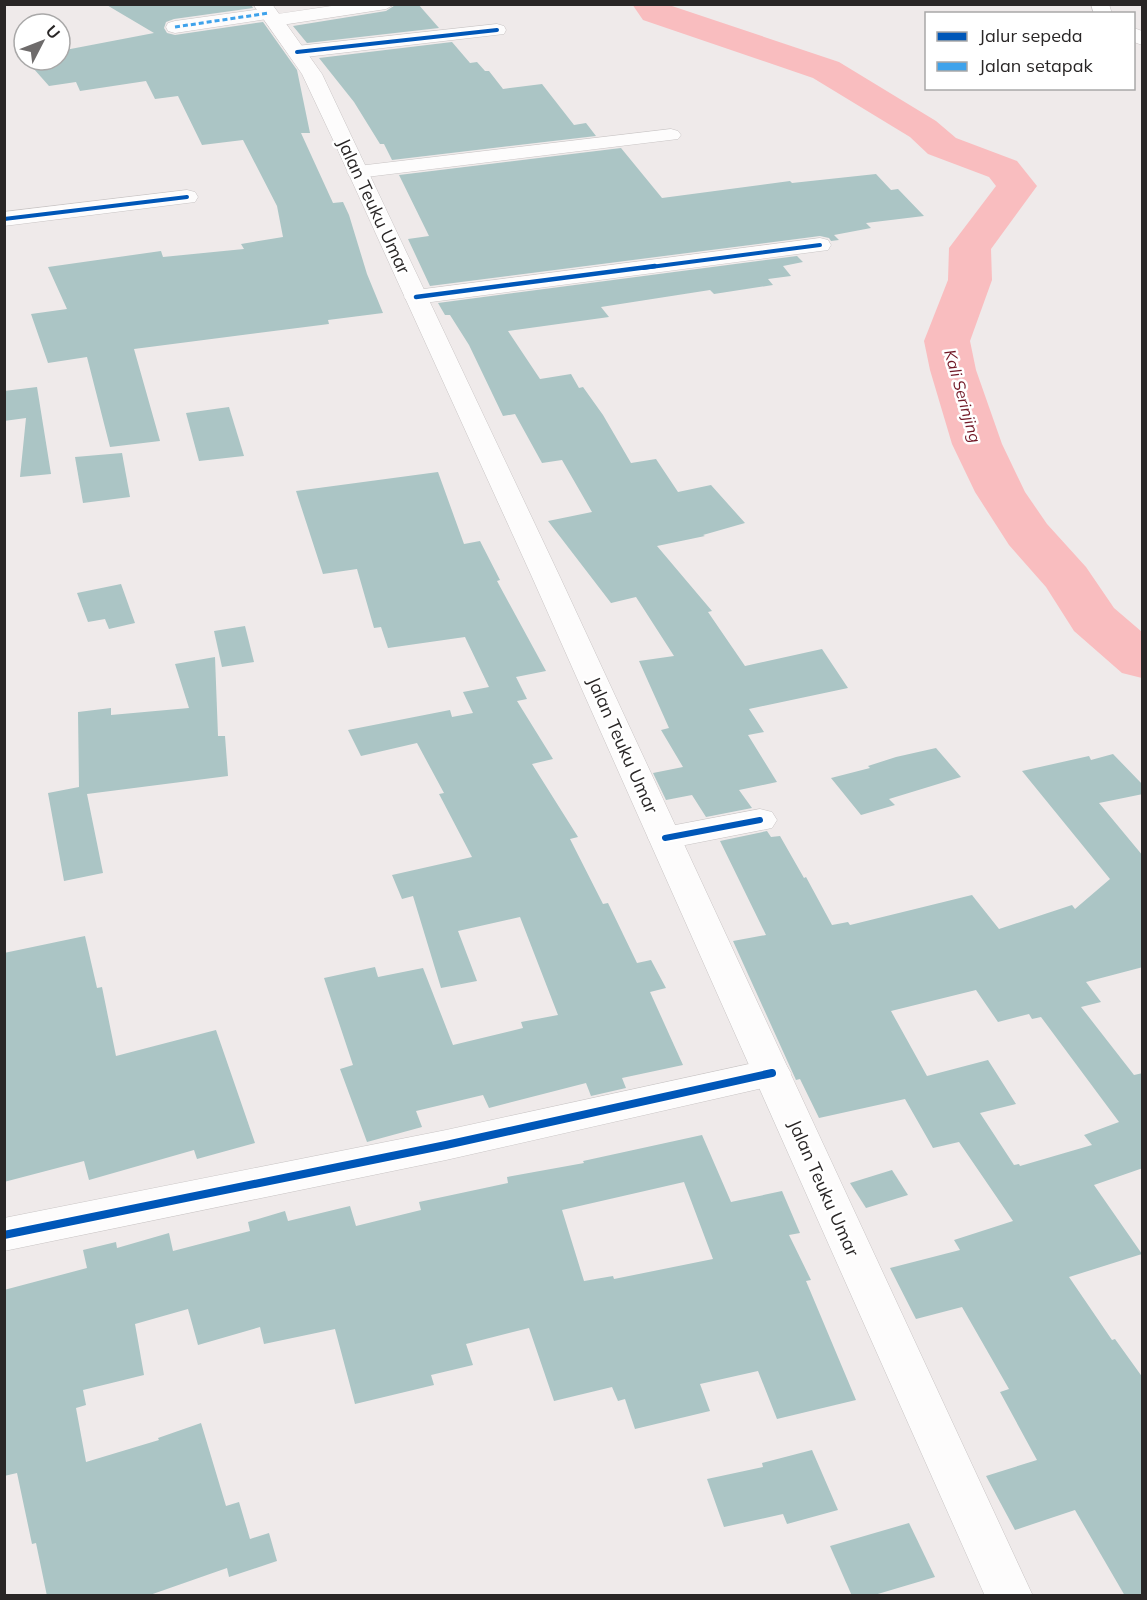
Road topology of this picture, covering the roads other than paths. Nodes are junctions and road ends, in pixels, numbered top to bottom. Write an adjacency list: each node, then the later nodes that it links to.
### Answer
1 (386, 4): 2 (main road)
2 (269, 13): 3 (main road); 5 (main road, Jalan Teuku Umar)
3 (175, 27)
4 (496, 30): 5 (main road)
5 (297, 52): 7 (main road, Jalan Teuku Umar)
6 (671, 135): 7 (main road)
7 (358, 172): 11 (main road, Jalan Teuku Umar)
8 (187, 197): 9 (main road)
9 (4, 219)
10 (820, 245): 11 (main road)
11 (416, 297): 13 (main road, Jalan Teuku Umar)
12 (760, 820): 13 (main road)
13 (665, 838): 14 (main road, Jalan Teuku Umar)
14 (772, 1073): 15 (main road); 16 (main road, Jalan Teuku Umar)
15 (4, 1235)
16 (1008, 1596)

